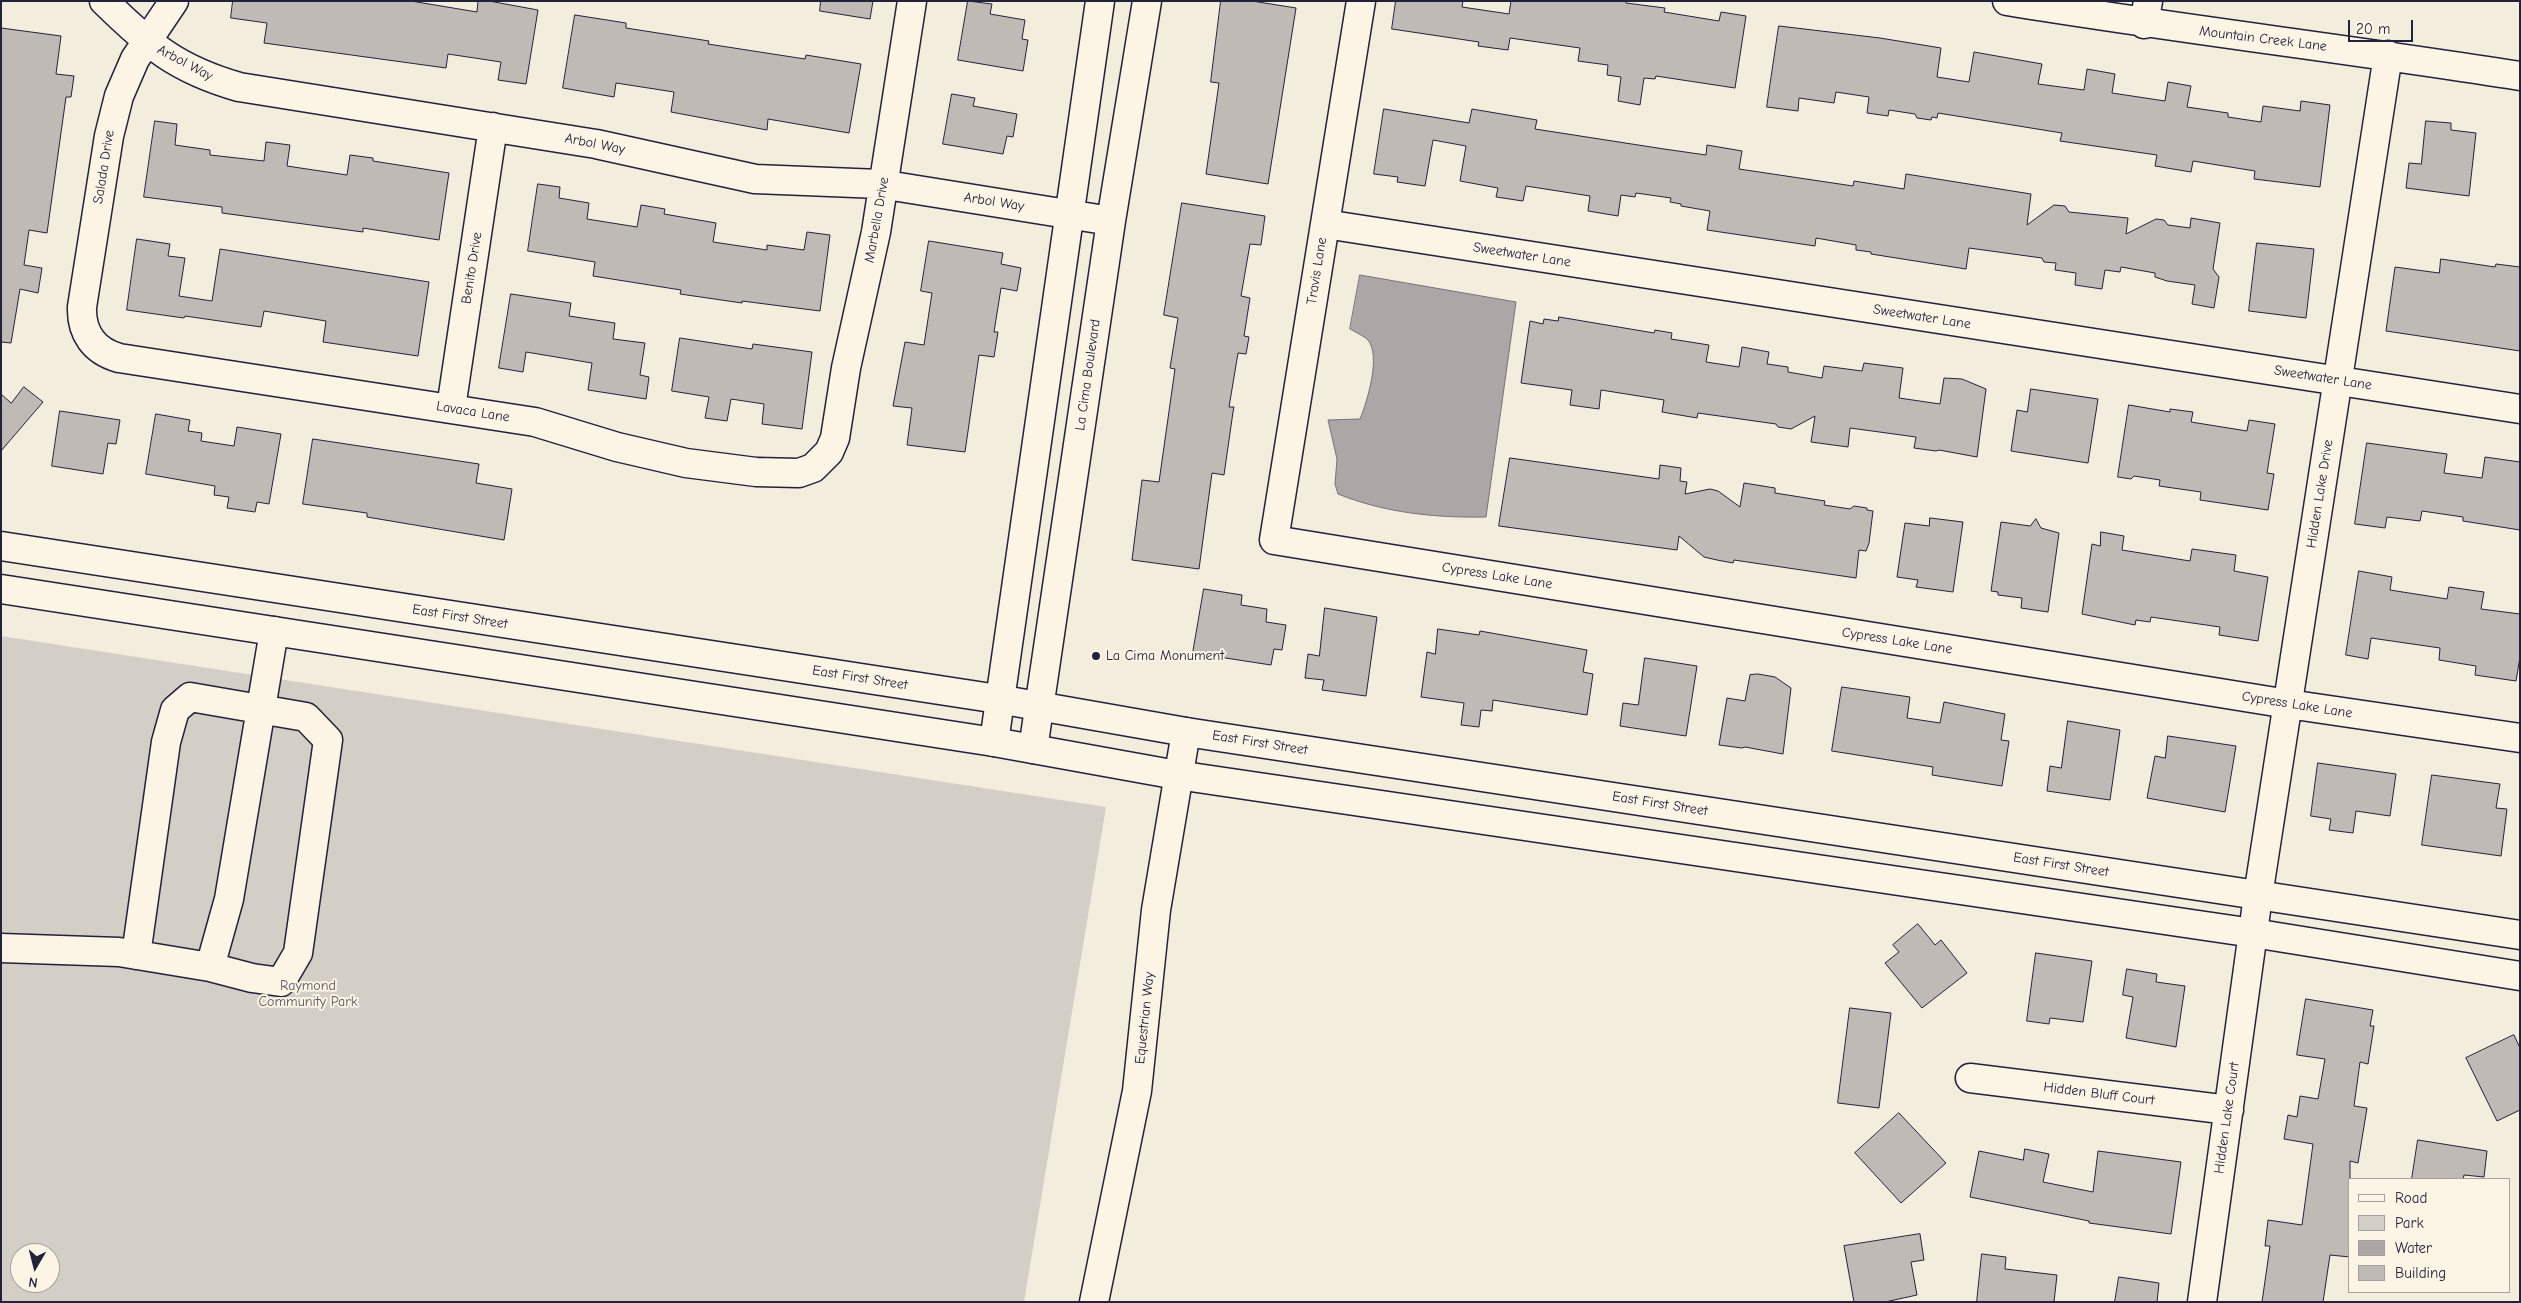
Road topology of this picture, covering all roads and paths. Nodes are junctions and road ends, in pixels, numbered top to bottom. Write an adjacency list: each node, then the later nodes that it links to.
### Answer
1 (104, 1): 9 (street, Arbol Way)
2 (174, 1): 9 (street, Salada Drive)
3 (912, 1): 13 (street, Marbella Drive)
4 (1100, 1): 14 (street)
5 (1147, 1): 15 (street, La Cima Boulevard)
6 (1361, 1): 16 (street, Travis Lane)
7 (2007, 1): 8 (street, Mountain Creek Lane)
8 (2146, 12): 10 (street, Mountain Creek Lane)
9 (145, 41): 12 (street, Arbol Way); 17 (street, Salada Drive)
10 (2388, 55): 11 (street, Mountain Creek Lane); 18 (street, Hidden Lake Drive)
11 (2520, 76)
12 (494, 127): 13 (street, Arbol Way); 19 (street, Benito Drive)
13 (884, 184): 14 (street, Arbol Way); 21 (street, Marbella Drive)
14 (1071, 215): 15 (street, Arbol Way); 26 (street)
15 (1111, 221): 28 (street, La Cima Boulevard)
16 (1325, 224): 18 (street, Sweetwater Lane); 22 (street, Travis Lane)
17 (95, 345): 19 (street, Lavaca Lane)
18 (2338, 381): 20 (street, Sweetwater Lane); 27 (street, Hidden Lake Drive)
19 (451, 408): 21 (street, Lavaca Lane)
20 (2520, 409)
21 (835, 438)
22 (1274, 540): 27 (street, Cypress Lake Lane)
23 (1, 546): 26 (street, East First Street)
24 (1, 589): 25 (street)
25 (274, 631): 29 (street); 32 (street)
26 (998, 699): 28 (street, East First Street); 32 (street)
27 (2288, 704): 31 (street, Cypress Lake Lane); 35 (street, Hidden Lake Drive)
28 (1041, 707): 30 (street, East First Street); 33 (street, La Cima Boulevard)
29 (261, 710): 39 (street); 40 (street); 40 (street)
30 (1186, 732): 34 (street, Equestrian Way); 35 (street, East First Street)
31 (2520, 738)
32 (994, 742): 33 (street)
33 (1033, 749): 34 (street)
34 (1178, 775): 36 (street); 44 (street, Equestrian Way)
35 (2258, 896): 36 (street, Hidden Lake Drive); 37 (street, East First Street)
36 (2253, 933): 41 (street); 43 (street, Hidden Lake Court)
37 (2520, 935)
38 (1, 948): 39 (street)
39 (136, 955): 40 (street)
40 (210, 967)
41 (2520, 976)
42 (1970, 1078): 43 (street, Hidden Bluff Court)
43 (2228, 1110): 45 (street, Hidden Lake Court)
44 (1094, 1302)
45 (2202, 1302)

